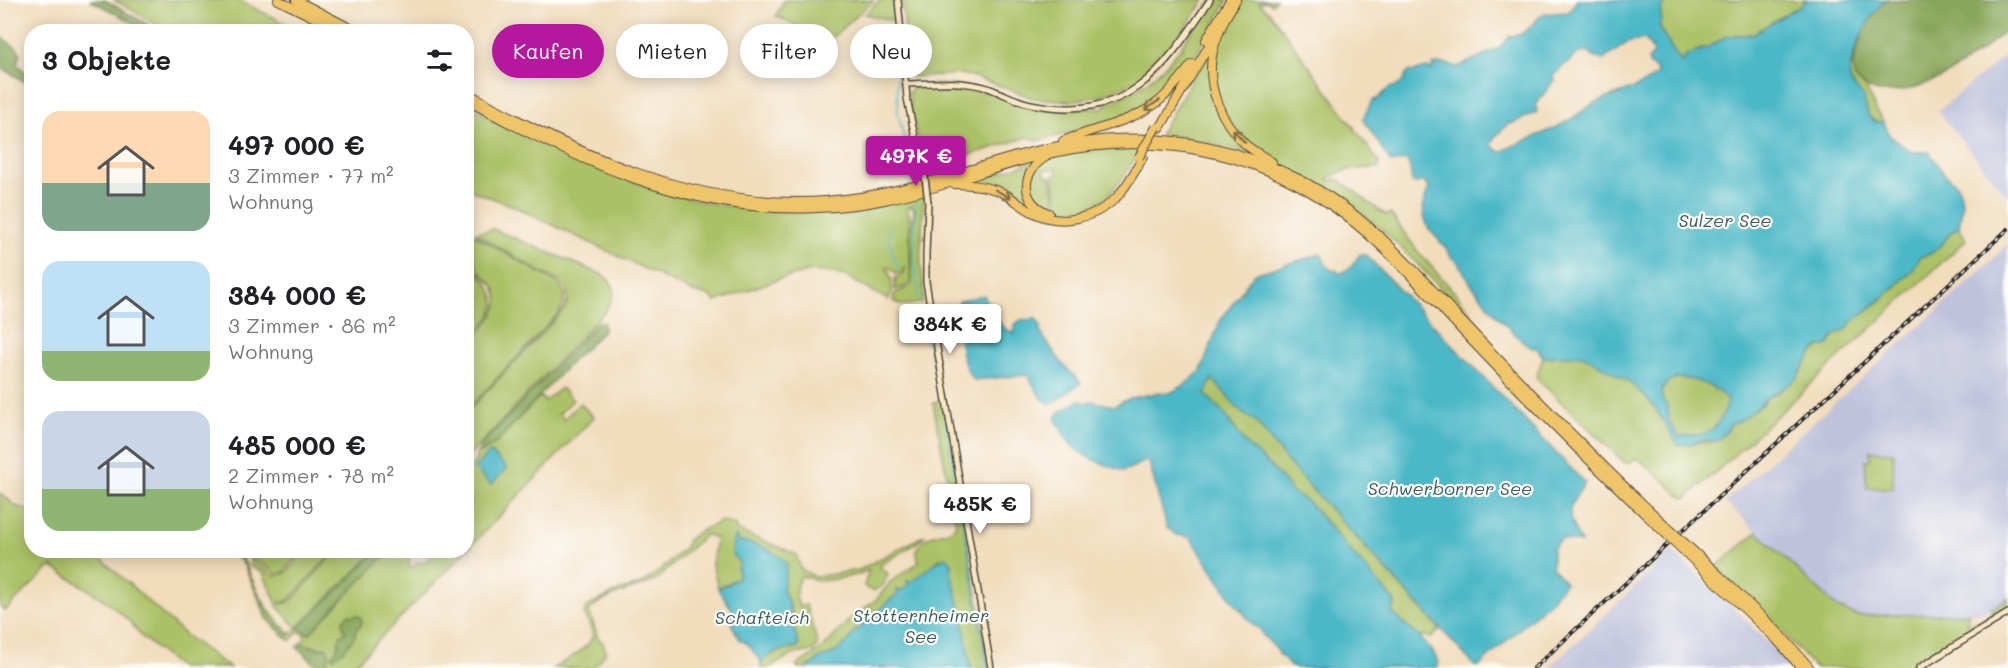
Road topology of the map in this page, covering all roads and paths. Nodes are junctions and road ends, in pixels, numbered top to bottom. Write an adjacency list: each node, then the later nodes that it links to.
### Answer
1 (278, 0): 8 (highway)
2 (296, 0): 9 (highway)
3 (898, 0): 11 (street)
4 (1210, 0): 11 (street)
5 (1230, 0): 10 (highway)
6 (1236, 0): 7 (highway)
7 (1224, 21): 14 (highway); 18 (highway, one-way to 7)
8 (327, 24)
9 (342, 24)
10 (1192, 64): 14 (highway); 15 (highway, one-way to 15)
11 (906, 84): 23 (street, bridge)
12 (474, 96): 15 (highway)
13 (474, 104): 19 (highway)
14 (1158, 128): 17 (highway, bridge)
15 (1044, 148): 18 (highway)
16 (1053, 153): 17 (highway); 19 (highway); 20 (highway)
17 (1141, 157): 19 (highway, one-way to 17)
18 (1285, 172): 20 (highway)
19 (946, 184)
20 (1646, 511): 21 (highway, bridge)
21 (1718, 578): 24 (highway); 25 (highway)
22 (2008, 613): 26 (street)
23 (991, 668)
24 (1801, 668)
25 (1810, 668)
26 (1919, 668)

